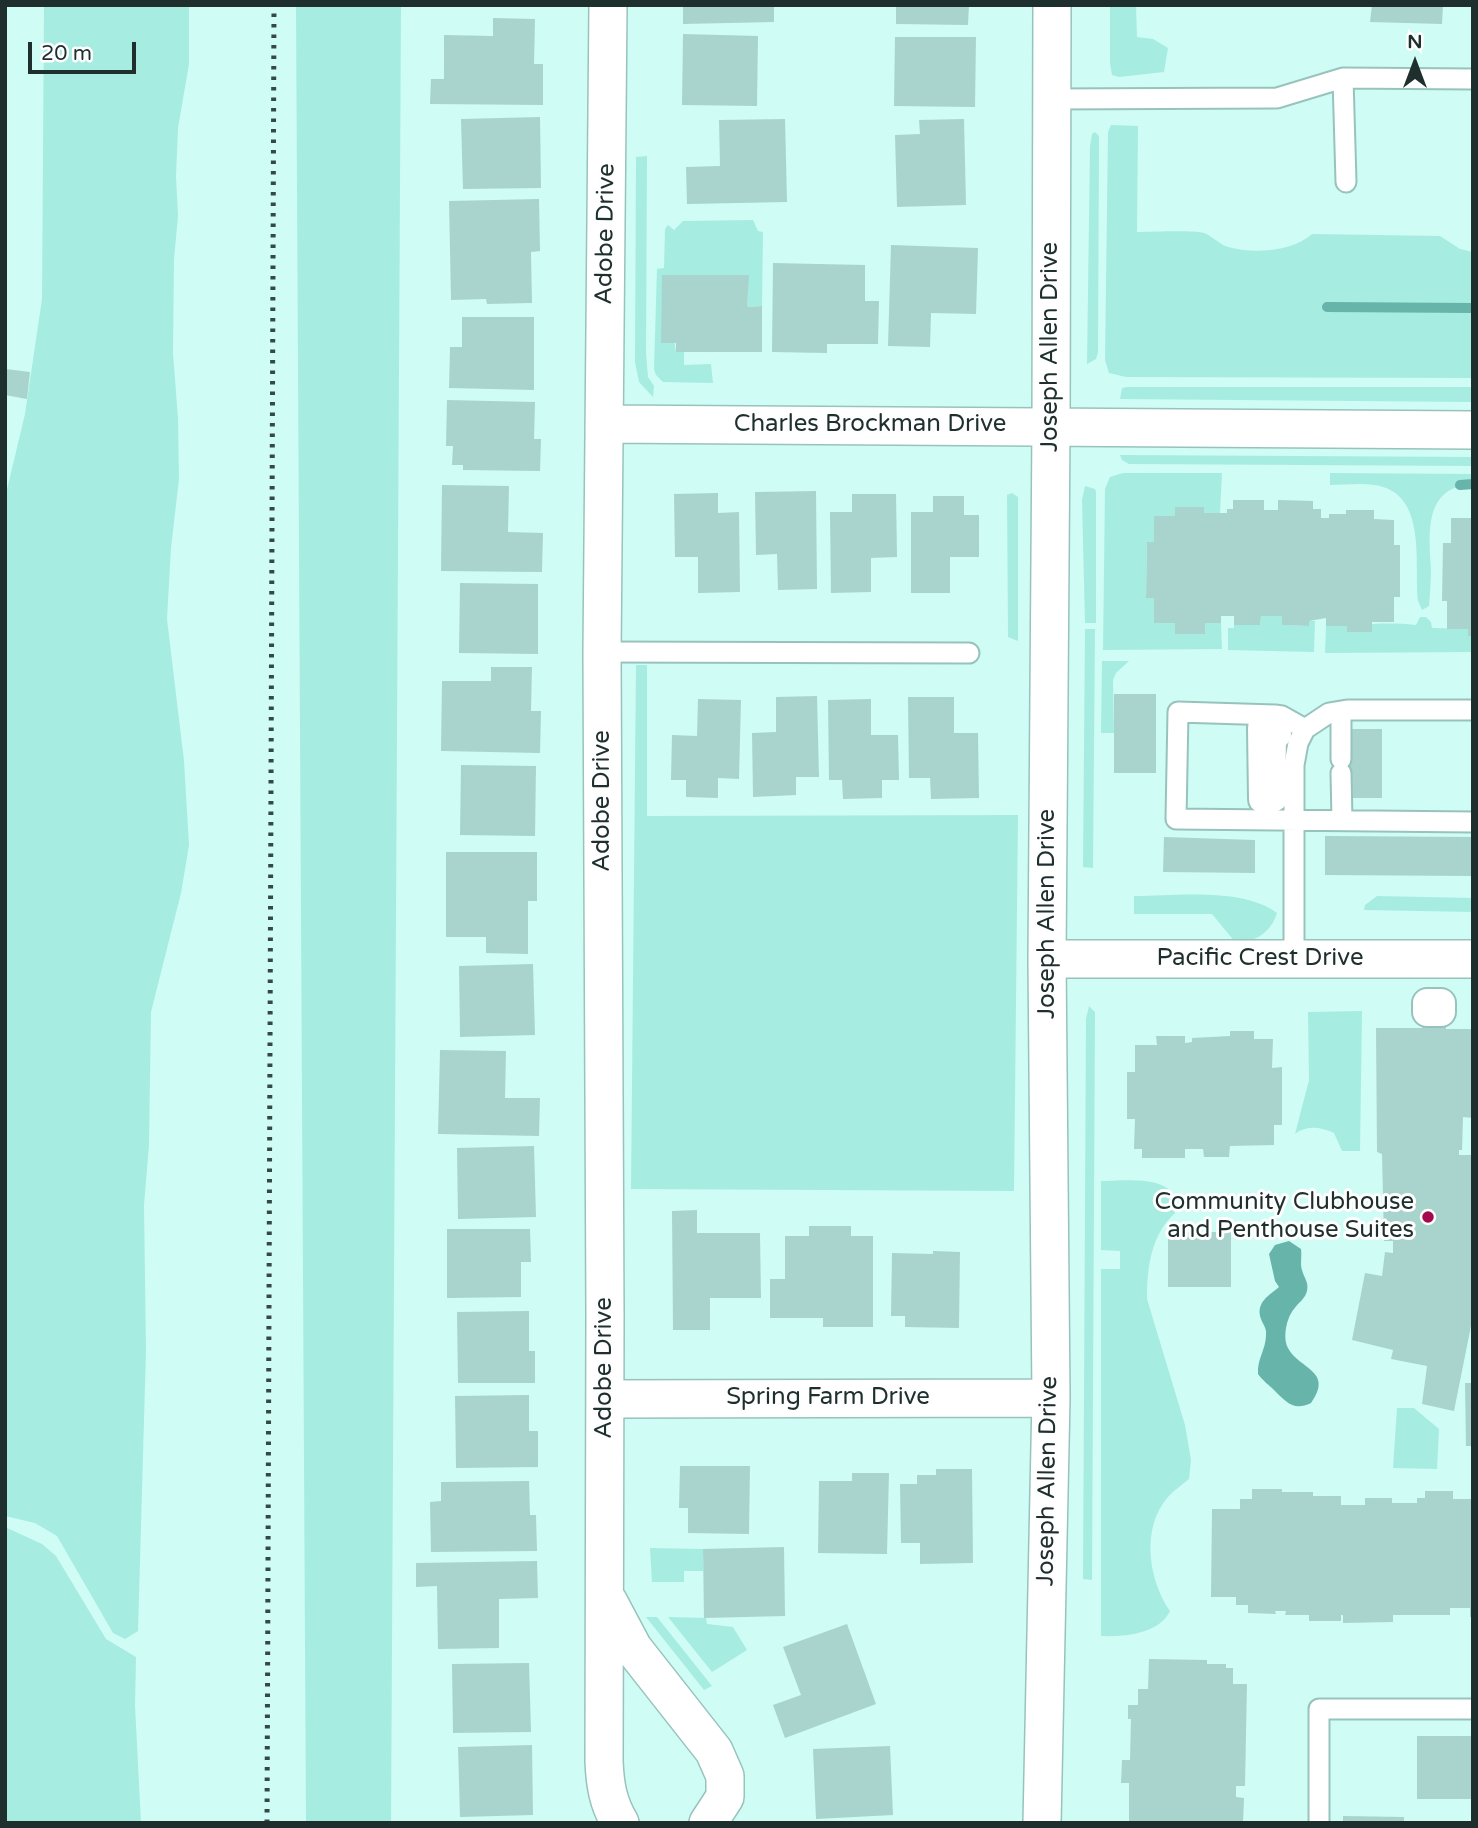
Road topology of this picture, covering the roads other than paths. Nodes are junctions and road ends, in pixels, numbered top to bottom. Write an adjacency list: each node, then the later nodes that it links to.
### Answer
1 (608, 5): 7 (street, Adobe Drive)
2 (1052, 5): 5 (street, Joseph Allen Drive)
3 (1343, 78): 4 (lane); 5 (lane); 6 (lane)
4 (1473, 79)
5 (1051, 99): 8 (street, Joseph Allen Drive)
6 (1346, 182)
7 (604, 424): 8 (street, Charles Brockman Drive); 10 (street, Adobe Drive)
8 (1051, 427): 9 (street, Charles Brockman Drive); 18 (street, Joseph Allen Drive)
9 (1473, 430)
10 (602, 652): 11 (lane); 22 (street, Adobe Drive)
11 (969, 653)
12 (1473, 710): 13 (lane)
13 (1341, 711): 14 (lane); 16 (lane)
14 (1305, 729): 15 (lane); 15 (lane)
15 (1294, 820): 16 (lane); 19 (lane)
16 (1342, 820): 17 (lane)
17 (1473, 822)
18 (1047, 959): 19 (street, Pacific Crest Drive); 21 (street, Joseph Allen Drive)
19 (1294, 959): 20 (street, Pacific Crest Drive)
20 (1473, 959)
21 (1051, 1398): 22 (street, Spring Farm Drive); 27 (street, Joseph Allen Drive)
22 (605, 1399): 23 (street, Adobe Drive)
23 (606, 1597): 25 (street, Adobe Drive); 26 (street, Adobe Drive)
24 (1473, 1709): 28 (lane)
25 (620, 1823)
26 (709, 1823)
27 (1042, 1823)
28 (1319, 1823)

